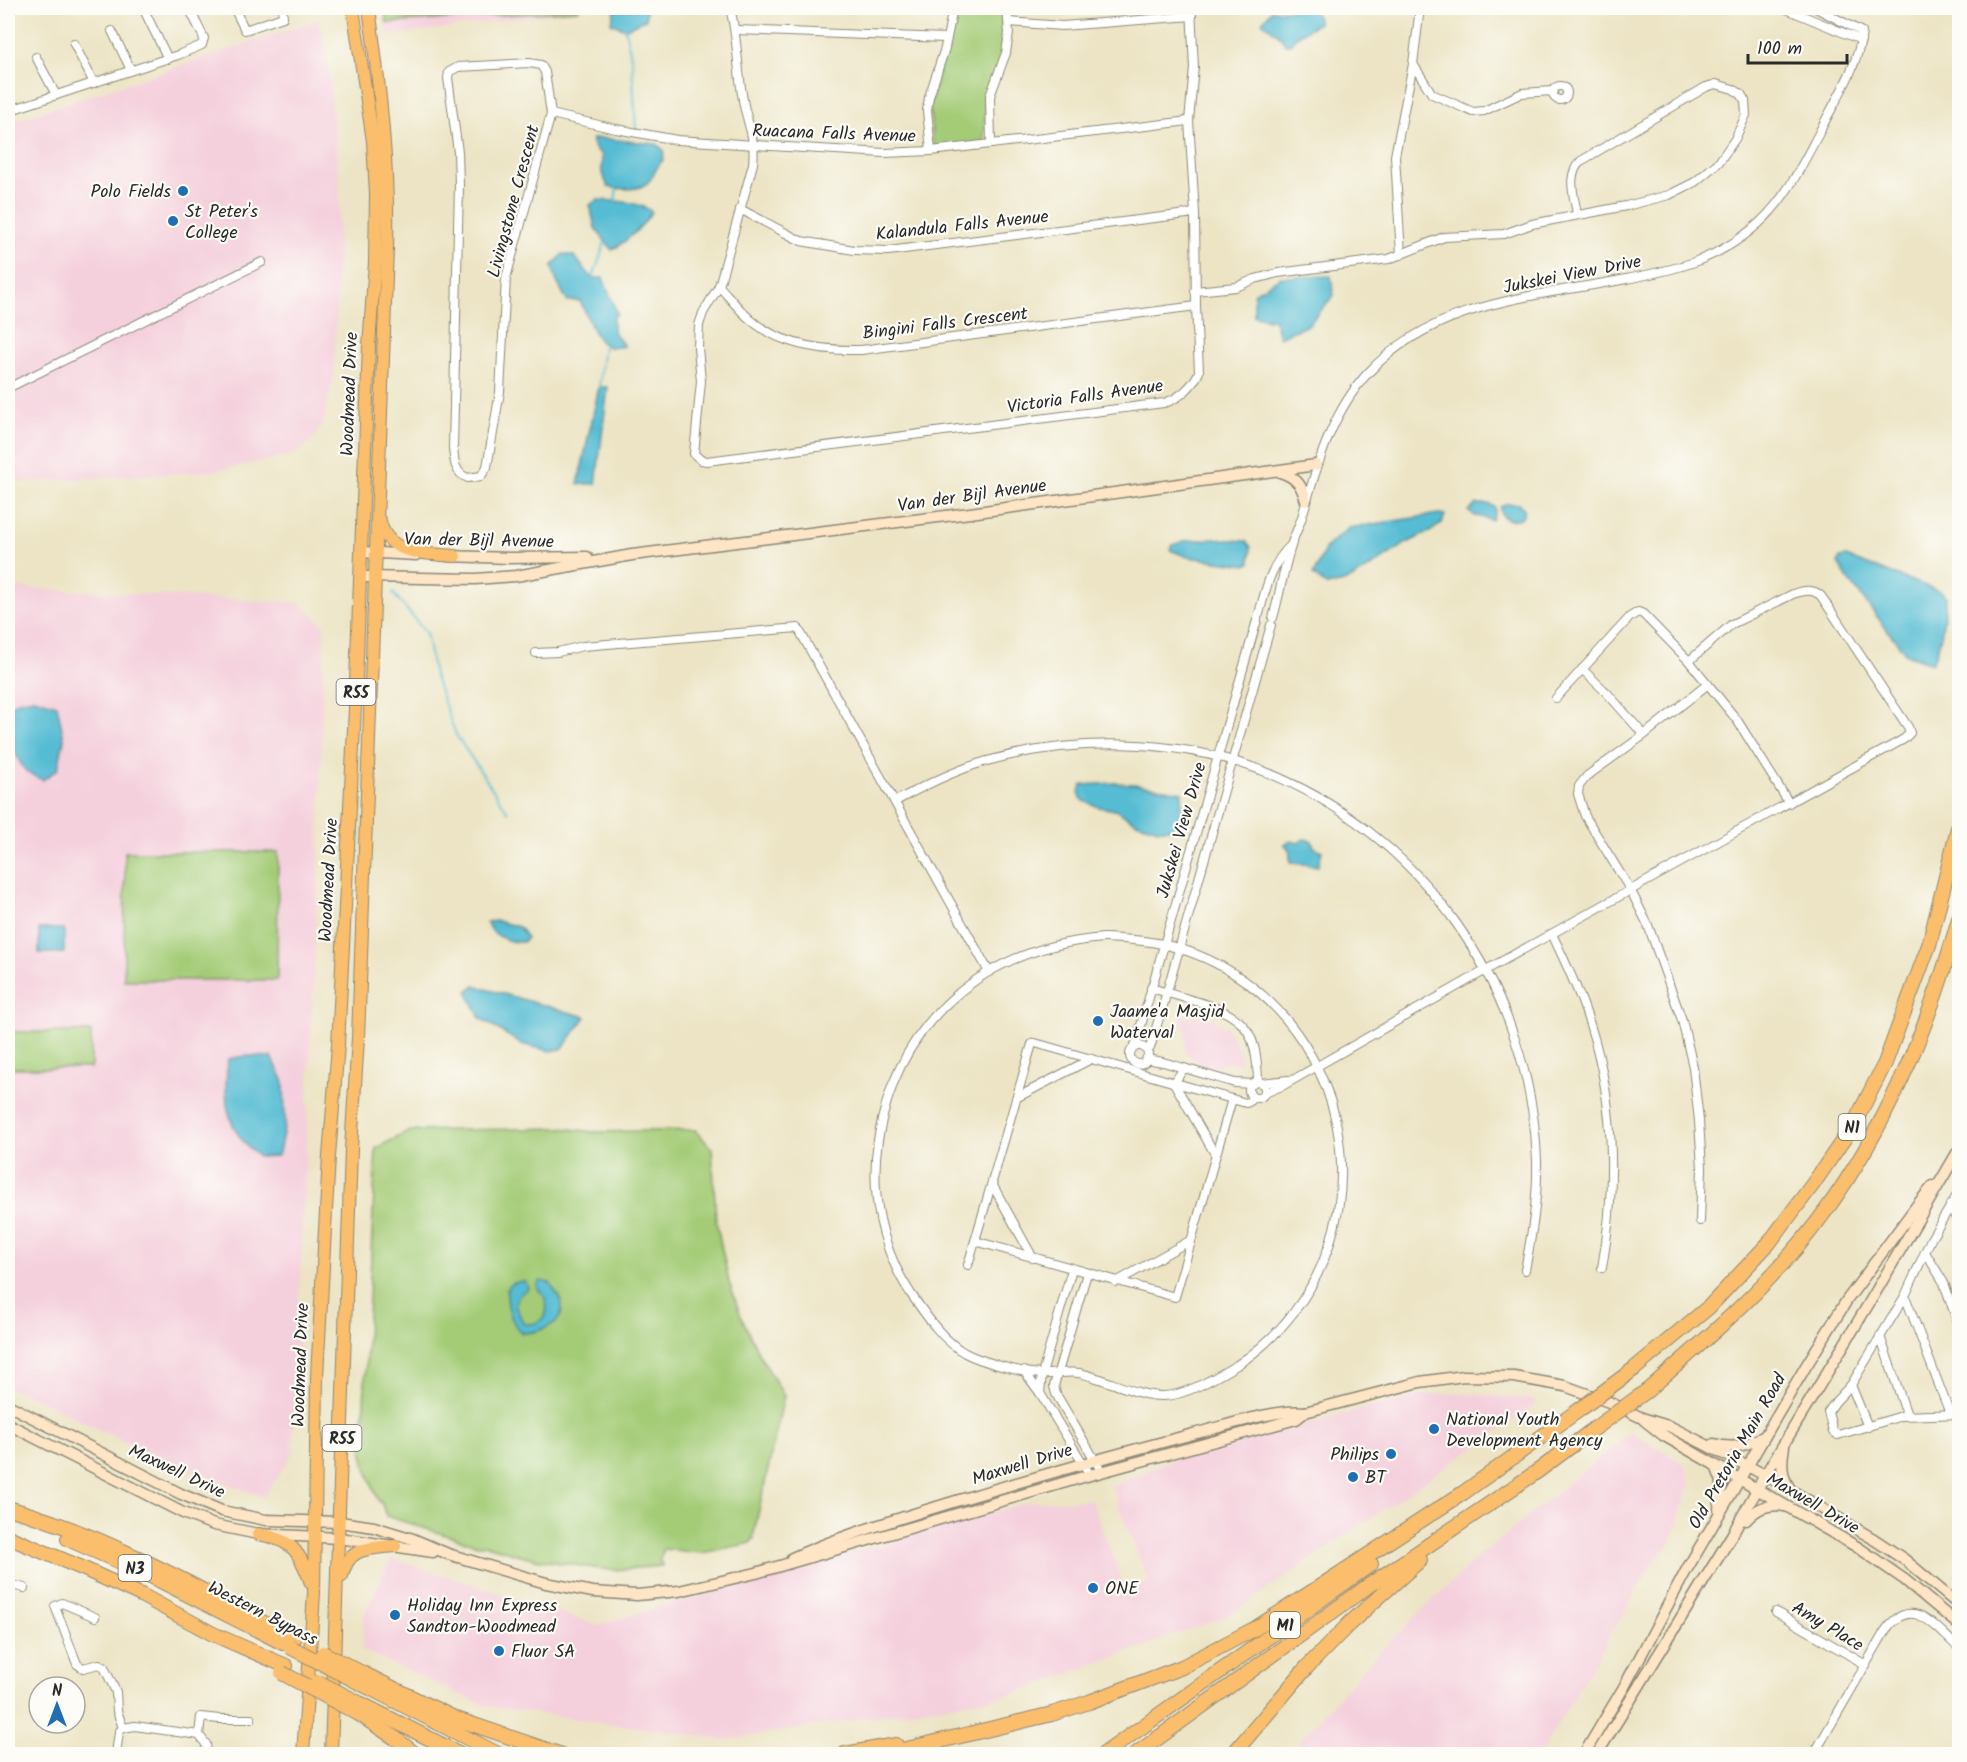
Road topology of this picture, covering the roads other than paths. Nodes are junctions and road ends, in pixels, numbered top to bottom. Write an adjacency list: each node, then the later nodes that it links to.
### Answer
1 (143, 8): 21 (street)
2 (189, 8): 21 (street)
3 (234, 8): 4 (street)
4 (282, 8)
5 (353, 8): 48 (main road, Woodmead Drive / R55)
6 (369, 8): 46 (main road, Woodmead Drive / R55)
7 (730, 8): 15 (street)
8 (953, 8): 18 (street)
9 (1007, 8): 14 (street)
10 (1420, 8): 22 (street)
11 (1787, 8): 17 (street)
12 (1816, 8): 17 (street)
13 (1192, 12): 14 (street); 30 (street, Victoria Falls Avenue)
14 (1009, 22): 31 (street)
15 (736, 30): 18 (street); 32 (street)
16 (112, 32): 23 (street)
17 (1861, 36): 43 (street, Jukskei View Drive)
18 (946, 38): 33 (street)
19 (74, 44): 24 (street)
20 (36, 57): 26 (street)
21 (168, 58): 23 (street)
22 (1413, 64): 25 (street); 37 (street)
23 (131, 70): 24 (street)
24 (94, 83): 26 (street)
25 (1553, 91)
26 (56, 95): 28 (street)
27 (8, 98): 28 (street)
28 (10, 111)
29 (551, 114): 29 (street, Livingstone Crescent); 32 (street, Ruacana Falls Avenue)
30 (1189, 121): 31 (street, Ruacana Falls Avenue); 35 (street, Victoria Falls Avenue)
31 (992, 144): 33 (street, Ruacana Falls Avenue)
32 (755, 146): 33 (street, Ruacana Falls Avenue); 34 (street)
33 (931, 151)
34 (740, 209): 35 (street, Kalandula Falls Avenue); 39 (street)
35 (1195, 213): 40 (street, Victoria Falls Avenue)
36 (1577, 214): 36 (street); 37 (street)
37 (1401, 255): 40 (street)
38 (262, 262): 42 (street)
39 (718, 286): 41 (street, Bingini Falls Crescent); 41 (street, Victoria Falls Avenue)
40 (1195, 291): 41 (street, Victoria Falls Avenue)
41 (1196, 306)
42 (8, 388)
43 (1316, 465): 44 (main road, Van der Bijl Avenue); 45 (street, Jukskei View Drive)
44 (1278, 471): 45 (main road); 50 (main road, Van der Bijl Avenue)
45 (1306, 501): 47 (street, Jukskei View Drive)
46 (378, 508): 49 (main road, Woodmead Drive / R55); 51 (main road)
47 (1291, 545): 54 (street, Jukskei View Drive); 55 (street, Jukskei View Drive)
48 (362, 552): 49 (main road, Van der Bijl Avenue); 52 (main road, Woodmead Drive / R55)
49 (377, 553): 51 (main road, Van der Bijl Avenue); 53 (main road, Woodmead Drive / R55)
50 (632, 555): 51 (main road, Van der Bijl Avenue); 53 (main road, Van der Bijl Avenue)
51 (454, 556)
52 (360, 576): 53 (main road, Van der Bijl Avenue); 148 (main road, Woodmead Drive / R55)
53 (376, 577): 149 (main road, Woodmead Drive / R55)
54 (1268, 584): 55 (street); 56 (street, Jukskei View Drive)
55 (1282, 588): 57 (street, Jukskei View Drive)
56 (1254, 630): 57 (street); 64 (street, Jukskei View Drive)
57 (1269, 633): 65 (street, Jukskei View Drive)
58 (536, 653): 66 (street)
59 (1689, 661): 60 (street); 61 (street); 67 (street)
60 (1582, 669): 62 (street); 63 (street)
61 (1708, 684): 63 (street); 67 (street)
62 (1556, 698)
63 (1644, 735): 69 (street)
64 (1218, 757): 65 (street); 66 (street); 72 (street, Jukskei View Drive)
65 (1232, 761): 73 (street, Jukskei View Drive); 74 (street)
66 (896, 801): 75 (street)
67 (1789, 803): 69 (street)
68 (1959, 820): 142 (highway, N1, bridge)
69 (1631, 891): 71 (street); 98 (street)
70 (1959, 915): 146 (highway, N1, bridge)
71 (1552, 934): 74 (street); 105 (street)
72 (1164, 945): 73 (street); 75 (street); 76 (street, Jukskei View Drive)
73 (1178, 949): 77 (street, Jukskei View Drive); 82 (street)
74 (1486, 970): 82 (street); 107 (street)
75 (989, 972): 117 (street)
76 (1151, 988): 77 (street); 78 (street, Jukskei View Drive)
77 (1166, 992): 79 (street, Jukskei View Drive); 88 (street)
78 (1133, 1048): 79 (street); 81 (street)
79 (1146, 1056): 81 (street); 83 (street); 85 (street, Jukskei View Drive)
80 (1091, 1059): 84 (street); 90 (street); 90 (street)
81 (1131, 1059): 84 (street)
82 (1317, 1064): 86 (street); 118 (street)
83 (1184, 1068): 87 (street); 88 (street)
84 (1128, 1070): 85 (street)
85 (1141, 1073): 87 (street)
86 (1290, 1080): 88 (street); 89 (street)
87 (1174, 1083): 91 (street); 93 (street)
88 (1255, 1087): 89 (street); 89 (street); 91 (street)
89 (1265, 1093)
90 (1016, 1098): 95 (street)
91 (1232, 1099): 93 (street)
92 (1959, 1148): 94 (main road, Old Pretoria Main Road)
93 (1215, 1154): 100 (street)
94 (1940, 1179): 131 (main road, Old Pretoria Main Road); 132 (main road, Old Pretoria Main Road)
95 (992, 1184): 101 (street); 103 (street)
96 (1959, 1190): 97 (street)
97 (1950, 1205): 99 (street); 102 (street)
98 (1700, 1221)
99 (1959, 1227)
100 (1191, 1240): 110 (street); 110 (street)
101 (975, 1241): 103 (street); 104 (street)
102 (1925, 1252): 114 (street); 115 (street)
103 (1033, 1258): 106 (street)
104 (968, 1265)
105 (1602, 1268)
106 (1072, 1269): 108 (street); 109 (street)
107 (1525, 1270)
108 (1086, 1273): 110 (street); 111 (street)
109 (1070, 1279): 111 (street); 112 (street)
110 (1116, 1282)
111 (1084, 1283): 113 (street)
112 (1067, 1290): 113 (street); 119 (street)
113 (1081, 1294): 118 (street)
114 (1905, 1296): 116 (street); 124 (street)
115 (1959, 1329)
116 (1880, 1336): 120 (street); 126 (street)
117 (1024, 1371): 119 (street); 121 (street)
118 (1058, 1373): 119 (street); 133 (street)
119 (1042, 1374): 121 (street)
120 (1851, 1385): 129 (street); 129 (street)
121 (1040, 1393): 134 (street)
122 (8, 1405): 148 (main road, Maxwell Drive)
123 (1305, 1412): 127 (main road, Maxwell Drive); 133 (main road, Maxwell Drive); 137 (main road, Maxwell Drive)
124 (1950, 1414): 125 (street); 126 (street)
125 (1959, 1414)
126 (1907, 1415): 129 (street)
127 (1642, 1418): 130 (main road, Maxwell Drive); 135 (main road, Maxwell Drive)
128 (8, 1424): 150 (main road, Maxwell Drive)
129 (1868, 1427)
130 (1688, 1435): 131 (main road); 136 (main road, Maxwell Drive)
131 (1765, 1436): 136 (main road, Old Pretoria Main Road)
132 (1785, 1441): 138 (main road, Old Pretoria Main Road); 141 (main road)
133 (1095, 1459): 134 (main road, Maxwell Drive); 137 (street)
134 (1081, 1463): 137 (street); 157 (main road, Maxwell Drive)
135 (1715, 1466): 139 (main road, Maxwell Drive); 147 (main road)
136 (1747, 1467): 138 (main road, Maxwell Drive); 139 (main road, Old Pretoria Main Road)
137 (1096, 1474): 157 (main road, Maxwell Drive)
138 (1765, 1475): 140 (main road, Old Pretoria Main Road); 141 (main road, Maxwell Drive)
139 (1740, 1480): 140 (main road, Maxwell Drive); 147 (main road, Old Pretoria Main Road)
140 (1758, 1490): 143 (main road, Maxwell Drive); 151 (main road, Old Pretoria Main Road)
141 (1791, 1491): 162 (main road, Maxwell Drive)
142 (1463, 1493): 173 (highway); 186 (highway, M1)
143 (1788, 1506): 151 (main road); 165 (main road, Maxwell Drive)
144 (8, 1508): 166 (highway)
145 (8, 1513): 166 (highway, Western Bypass / N3)
146 (1474, 1515): 172 (highway); 187 (highway, M1)
147 (1717, 1518): 190 (main road, Old Pretoria Main Road)
148 (314, 1521): 149 (main road, Maxwell Drive); 153 (main road, Woodmead Drive / R55)
149 (340, 1522): 154 (main road, Woodmead Drive / R55); 156 (main road, Maxwell Drive)
150 (258, 1534): 153 (main road, Maxwell Drive); 160 (main road)
151 (1732, 1535): 191 (main road, Old Pretoria Main Road)
152 (8, 1537): 170 (highway, Western Bypass, bridge)
153 (314, 1537): 154 (main road, Maxwell Drive); 160 (main road, Woodmead Drive / R55)
154 (339, 1538): 155 (main road, Maxwell Drive); 161 (main road, Woodmead Drive / R55)
155 (395, 1546): 156 (main road, Maxwell Drive); 161 (main road)
156 (448, 1554): 157 (main road, Maxwell Drive)
157 (756, 1574)
158 (8, 1584): 159 (street)
159 (24, 1588)
160 (314, 1593): 178 (main road, Woodmead Drive / R55)
161 (337, 1596): 179 (main road, Woodmead Drive / R55)
162 (1959, 1606)
163 (1776, 1612): 168 (street, Amy Place)
164 (95, 1617): 174 (street)
165 (1959, 1626)
166 (292, 1643): 169 (highway, Western Bypass / N3, bridge)
167 (1959, 1649): 168 (street)
168 (1866, 1665): 192 (street)
169 (363, 1679): 182 (highway, Western Bypass / N3); 183 (highway)
170 (360, 1709): 180 (highway); 181 (highway, Western Bypass)
171 (251, 1719): 175 (street)
172 (1260, 1721): 188 (highway); 189 (highway)
173 (1003, 1726): 184 (highway); 185 (highway)
174 (123, 1728): 175 (street); 176 (street)
175 (201, 1737): 177 (street)
176 (117, 1755)
177 (207, 1755)
178 (303, 1755)
179 (331, 1755)
180 (415, 1755)
181 (460, 1755)
182 (498, 1755)
183 (559, 1755)
184 (845, 1755)
185 (886, 1755)
186 (1104, 1755)
187 (1136, 1755)
188 (1233, 1755)
189 (1241, 1755)
190 (1584, 1755)
191 (1597, 1755)
192 (1814, 1755)

